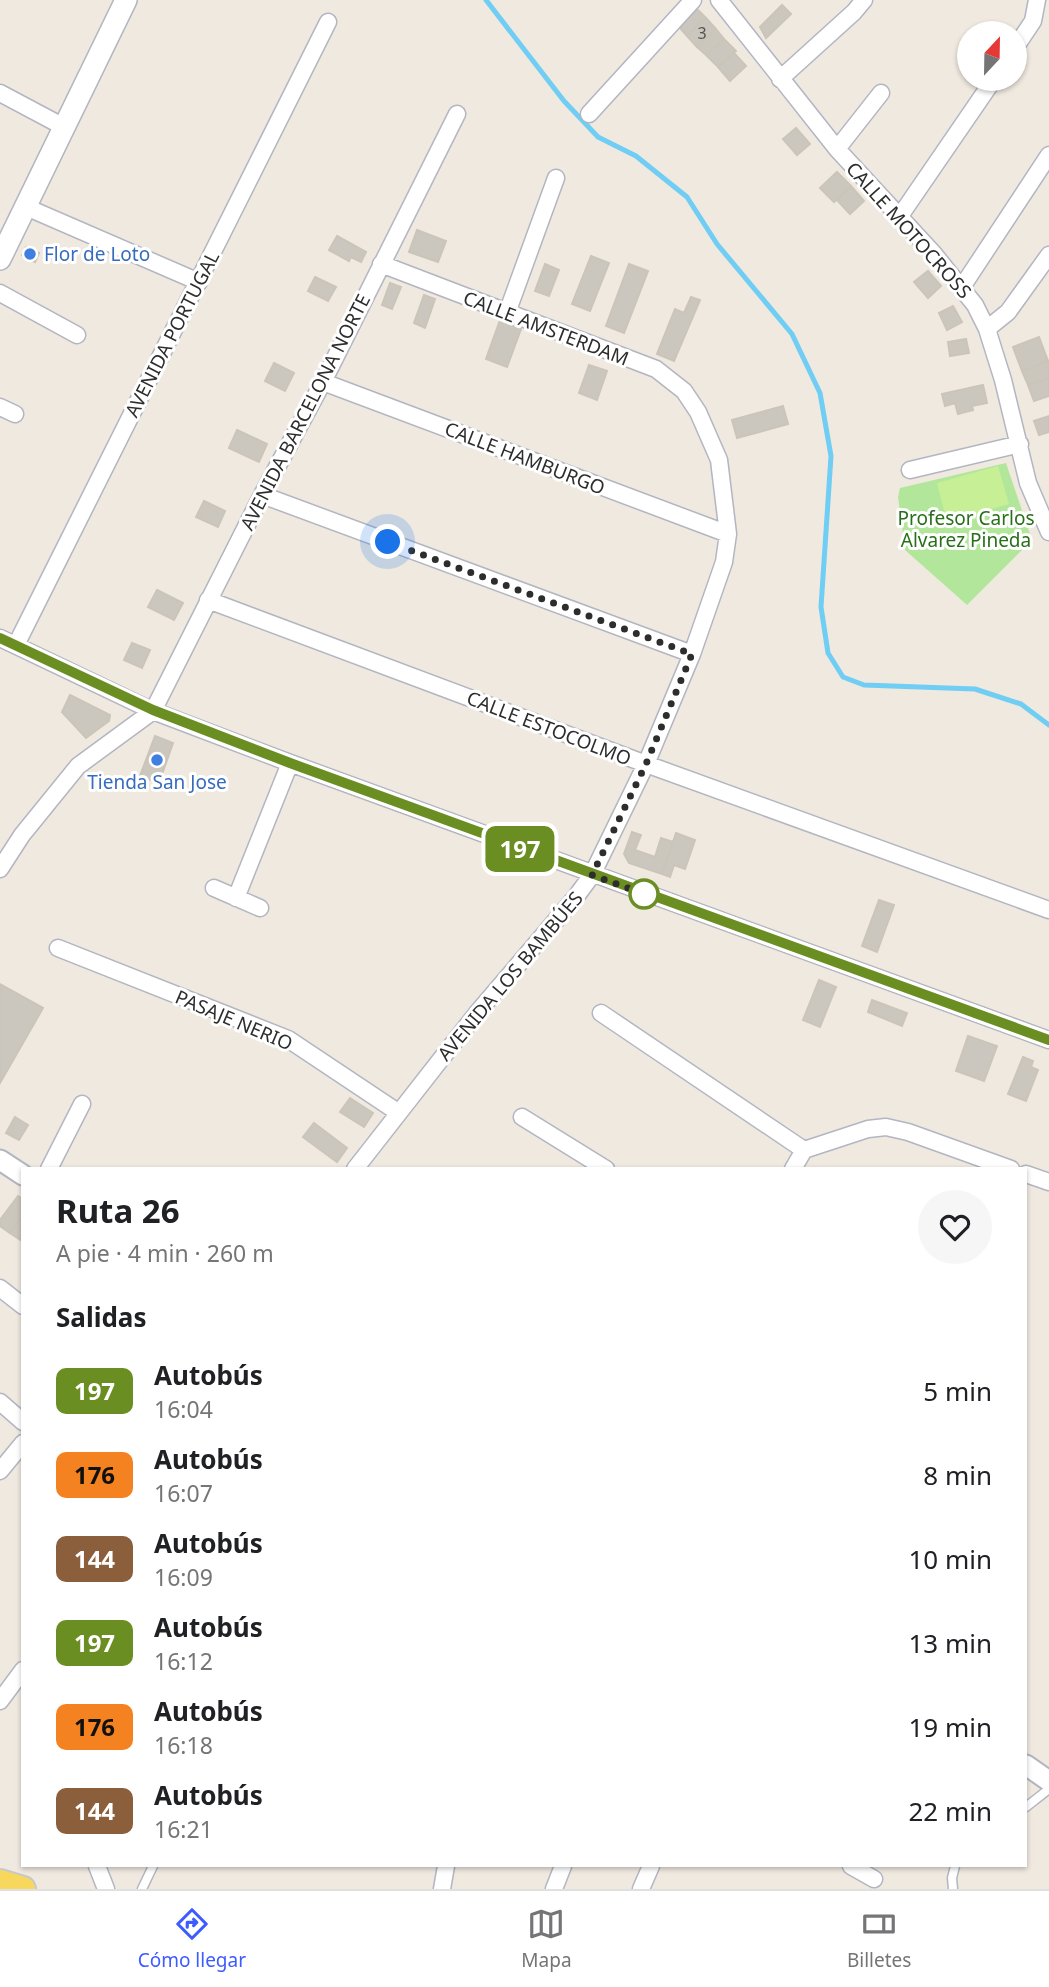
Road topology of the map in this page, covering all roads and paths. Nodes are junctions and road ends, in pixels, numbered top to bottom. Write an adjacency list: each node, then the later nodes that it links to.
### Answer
1 (126, 0): 14 (main road)
2 (693, 0): 13 (street)
3 (719, 0): 8 (street, CALLE MOTOCROSS)
4 (864, 0): 8 (street)
5 (1037, 0): 7 (street)
6 (328, 22): 24 (street, AVENIDA PORTUGAL)
7 (1027, 30)
8 (780, 79): 15 (street, CALLE MOTOCROSS)
9 (986, 91): 19 (street)
10 (0, 93): 14 (street)
11 (881, 93): 15 (street)
12 (457, 114): 23 (street, AVENIDA BARCELONA NORTE)
13 (589, 114)
14 (64, 127): 18 (main road)
15 (837, 149): 19 (street, CALLE MOTOCROSS)
16 (1049, 155): 25 (street)
17 (556, 178): 27 (street)
18 (26, 207): 20 (main road); 24 (street)
19 (901, 216): 25 (street, CALLE MOTOCROSS)
20 (5, 239): 22 (main road)
21 (1049, 255): 28 (street)
22 (0, 259)
23 (381, 264): 27 (street, CALLE AMSTERDAM); 30 (street, AVENIDA BARCELONA NORTE)
24 (199, 282): 39 (street, AVENIDA PORTUGAL)
25 (962, 287): 28 (street, CALLE MOTOCROSS)
26 (0, 293): 29 (street)
27 (507, 313): 31 (street, CALLE AMSTERDAM)
28 (987, 329): 32 (street, CALLE MOTOCROSS)
29 (77, 335)
30 (323, 382): 34 (street, AVENIDA BARCELONA NORTE); 36 (street, CALLE HAMBURGO)
31 (698, 412): 36 (street, AVENIDA LOS BAMBÚES)
32 (1020, 444): 33 (street); 35 (street, CALLE MOTOCROSS)
33 (910, 470)
34 (262, 495): 37 (street, AVENIDA BARCELONA NORTE); 40 (street)
35 (1049, 532)
36 (728, 534): 40 (street, AVENIDA LOS BAMBÚES)
37 (208, 600): 41 (street, AVENIDA BARCELONA NORTE); 43 (street, CALLE ESTOCOLMO)
38 (0, 638): 39 (street)
39 (16, 645): 41 (street)
40 (692, 654): 43 (street, AVENIDA LOS BAMBÚES)
41 (153, 710): 42 (street); 44 (street)
42 (290, 763): 45 (street); 47 (street)
43 (646, 764): 45 (street, AVENIDA LOS BAMBÚES); 49 (street, CALLE ESTOCOLMO)
44 (0, 869)
45 (592, 875): 52 (street); 54 (street, AVENIDA LOS BAMBÚES)
46 (214, 888): 47 (street)
47 (236, 898): 48 (street)
48 (260, 908)
49 (1049, 910)
50 (58, 948): 54 (street, PASAJE NERIO)
51 (601, 1013): 56 (street)
52 (1049, 1040)
53 (82, 1104): 58 (street)
54 (399, 1113): 59 (street, AVENIDA LOS BAMBÚES)
55 (522, 1117): 60 (street)
56 (804, 1150): 61 (street); 62 (street)
57 (0, 1160): 63 (street)
58 (50, 1167)
59 (357, 1167)
60 (603, 1167)
61 (794, 1167)
62 (1005, 1167)
63 (21, 1174)
64 (1027, 1174): 65 (street)
65 (1049, 1182)
66 (0, 1288): 67 (street)
67 (21, 1304)
68 (0, 1402): 69 (street)
69 (21, 1420)
70 (21, 1445): 71 (street)
71 (0, 1471)
72 (21, 1673): 73 (street)
73 (0, 1700)
74 (1027, 1766): 75 (street)
75 (1049, 1781)
76 (1049, 1789): 77 (lane)
77 (1027, 1806)
78 (97, 1867): 88 (street)
79 (153, 1867): 89 (lane)
80 (446, 1867): 90 (street)
81 (563, 1867): 91 (street)
82 (651, 1867): 92 (street)
83 (852, 1867): 85 (street)
84 (955, 1867): 93 (lane)
85 (874, 1878)
86 (0, 1882): 87 (main road)
87 (23, 1889)
88 (106, 1889)
89 (142, 1889)
90 (442, 1889)
91 (554, 1889)
92 (641, 1889)
93 (953, 1889)

